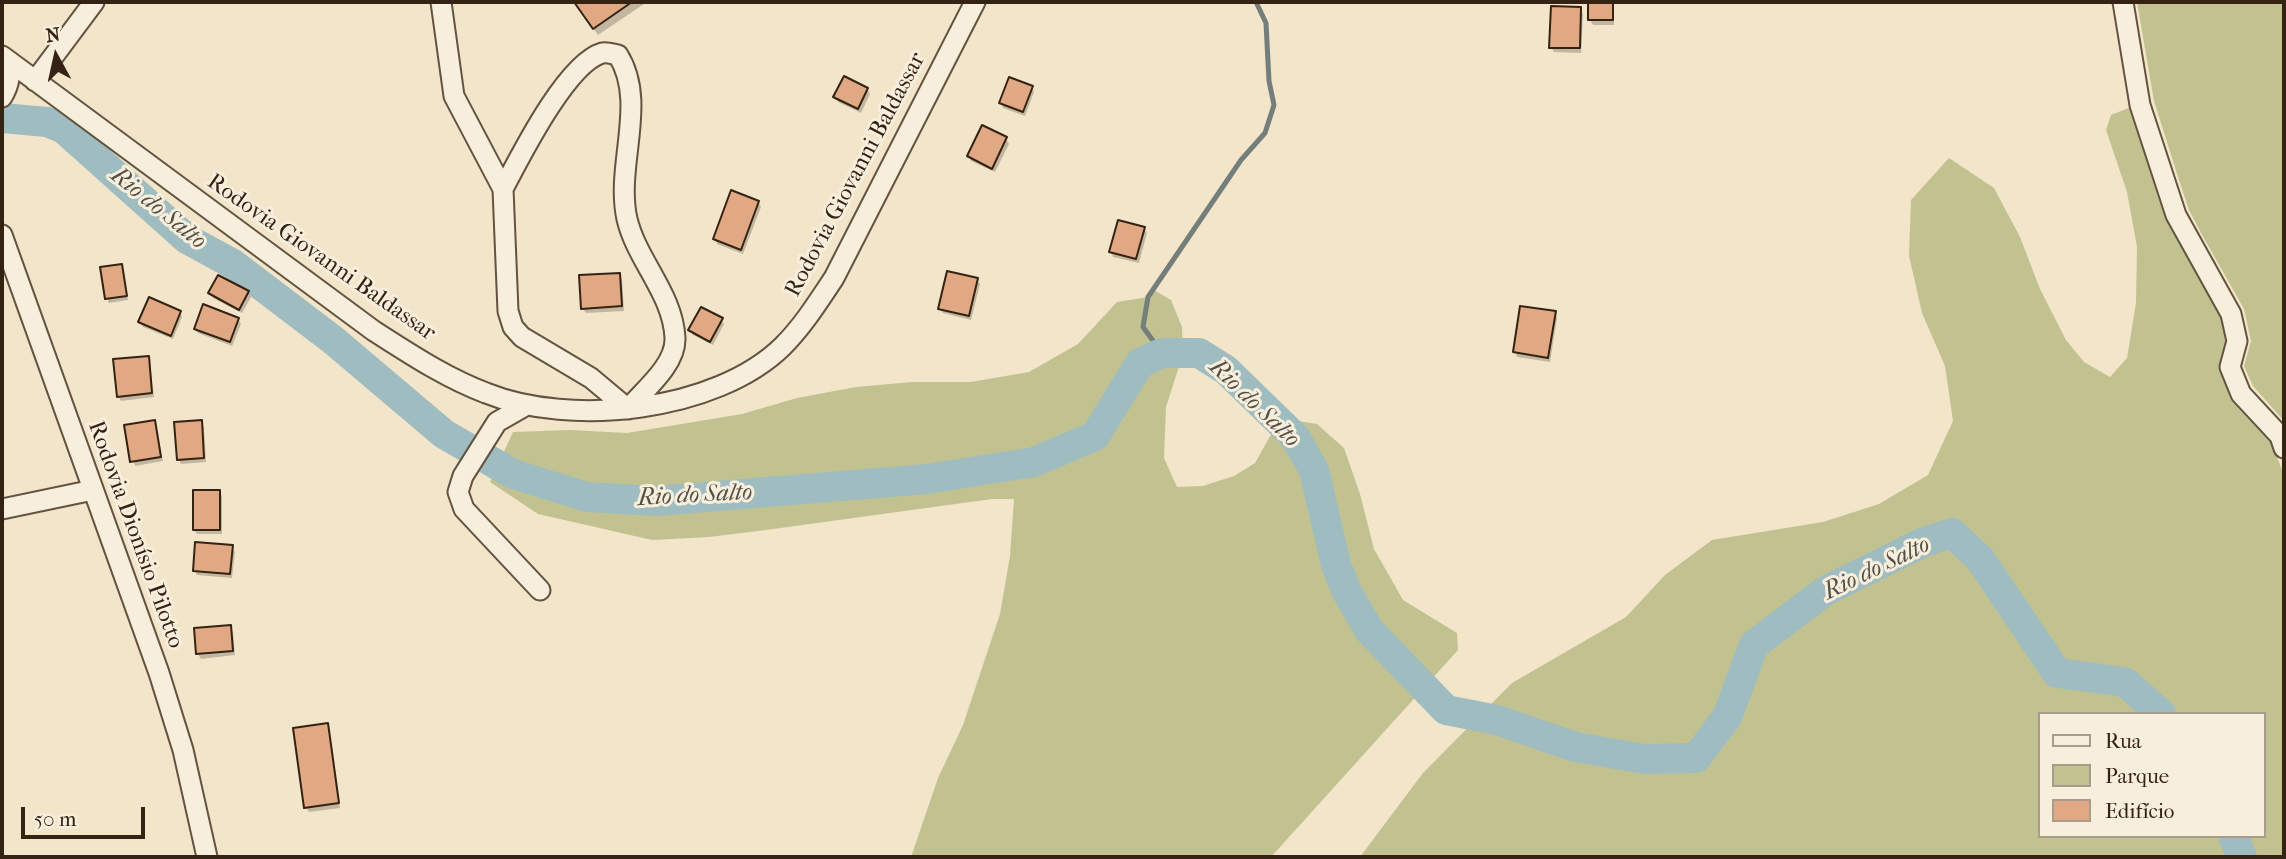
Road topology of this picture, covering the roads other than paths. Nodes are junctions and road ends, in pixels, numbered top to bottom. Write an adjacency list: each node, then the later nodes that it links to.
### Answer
1 (94, 2): 6 (street)
2 (441, 2): 8 (street)
3 (975, 2): 11 (street, Rodovia Giovanni Baldassar)
4 (2123, 2): 12 (street)
5 (4, 61): 6 (street, Rodovia Giovanni Baldassar); 7 (street)
6 (35, 81): 10 (street, Rodovia Giovanni Baldassar)
7 (2, 97)
8 (503, 189): 11 (street); 11 (street)
9 (2, 235): 13 (street, Rodovia Dionísio Pilotto)
10 (525, 406): 11 (street, Rodovia Giovanni Baldassar); 15 (street)
11 (628, 409)
12 (2284, 448)
13 (93, 490): 14 (street); 16 (street, Rodovia Dionísio Pilotto)
14 (2, 509)
15 (540, 590)
16 (207, 857)

